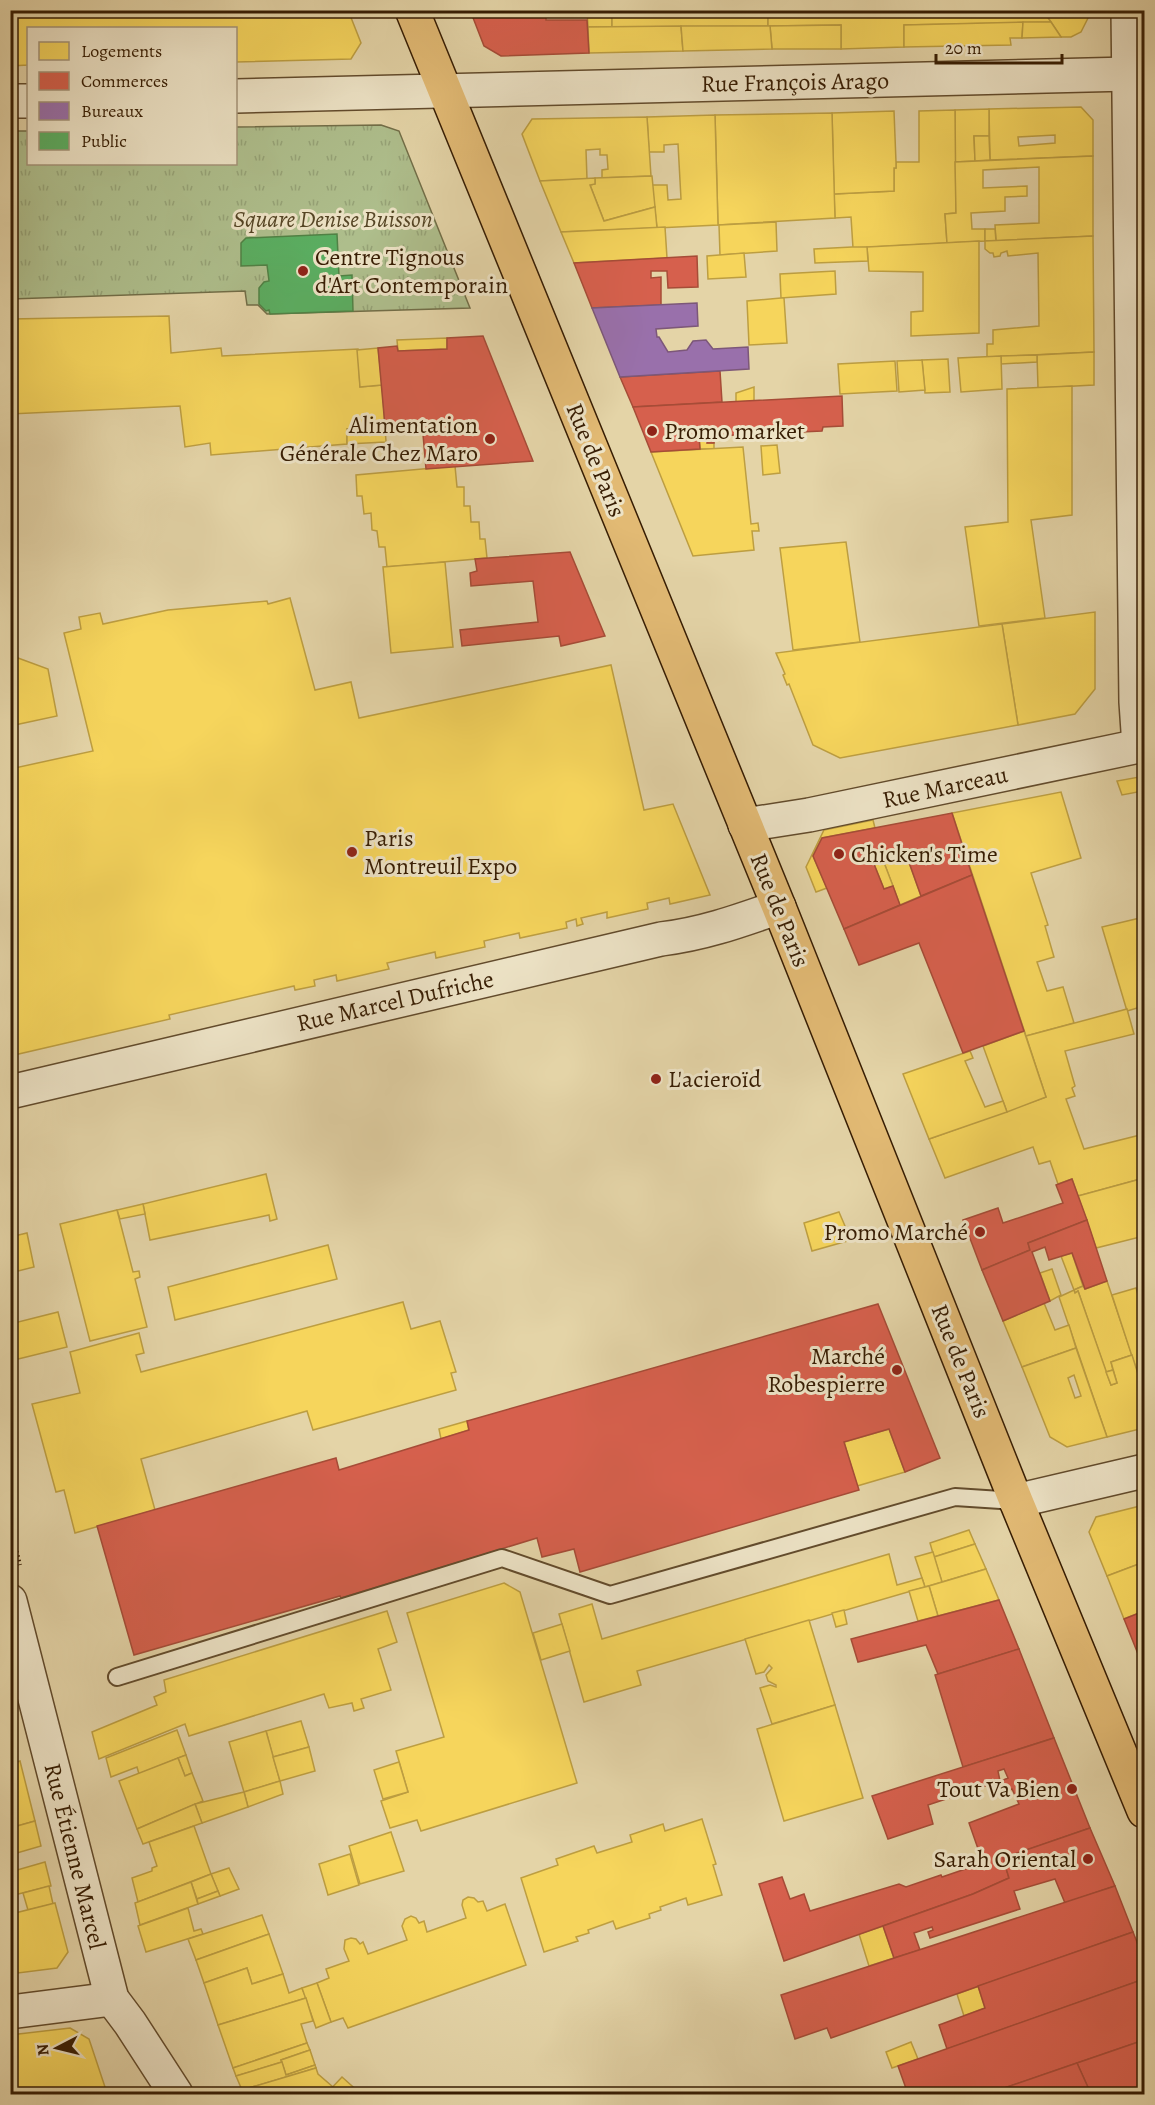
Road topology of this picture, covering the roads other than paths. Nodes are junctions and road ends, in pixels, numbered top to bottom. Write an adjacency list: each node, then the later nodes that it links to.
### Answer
1 (412, 10): 4 (main road, Rue de Paris)
2 (1128, 10): 3 (street)
3 (1137, 72): 4 (street, Rue François Arago); 8 (street)
4 (444, 90): 5 (street, Rue François Arago); 9 (main road, Rue de Paris)
5 (237, 96)
6 (10, 101): 7 (street)
7 (27, 101)
8 (1142, 746): 9 (street, Rue Marceau)
9 (745, 825): 10 (main road, Rue de Paris)
10 (779, 907): 11 (street, Rue Marcel Dufriche); 13 (main road, Rue de Paris)
11 (10, 1092)
12 (1144, 1471): 13 (street)
13 (1016, 1502): 15 (lane); 16 (main road, Rue de Paris)
14 (10, 1601): 17 (street, Rue Étienne Marcel)
15 (117, 1677)
16 (1144, 1811)
17 (112, 1999): 18 (street); 19 (street, Rue Étienne Marcel)
18 (10, 2012)
19 (176, 2094)

